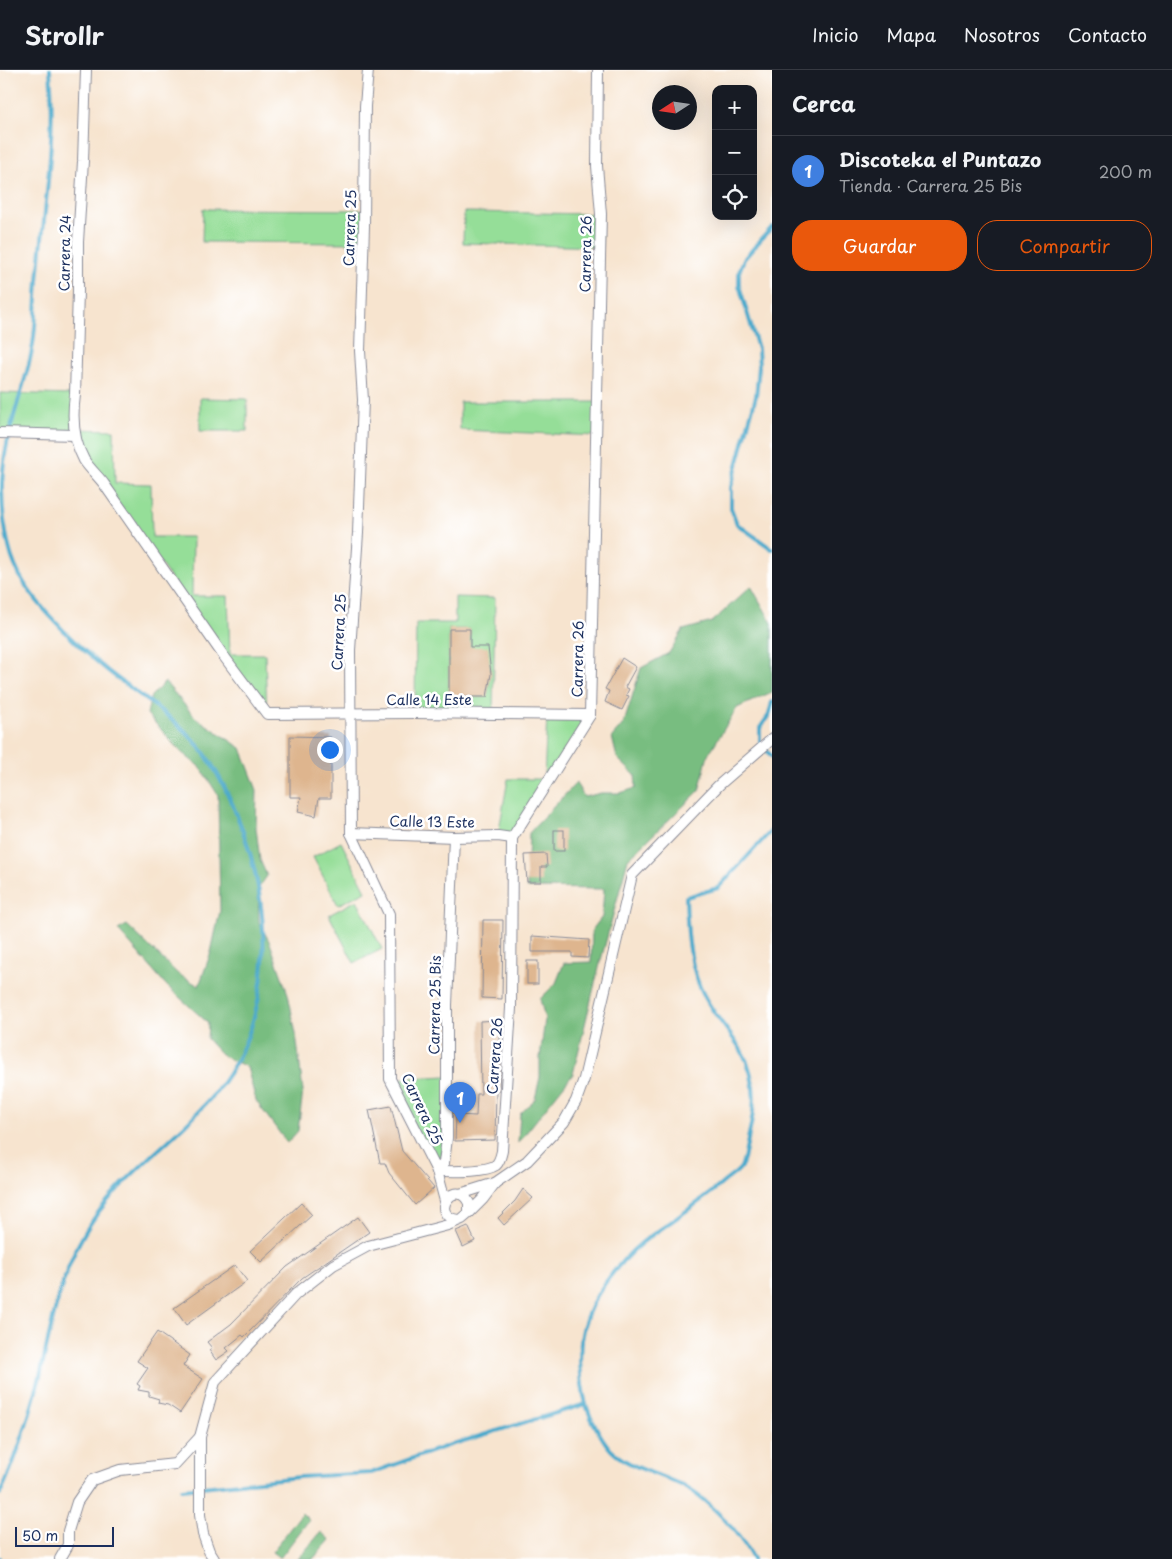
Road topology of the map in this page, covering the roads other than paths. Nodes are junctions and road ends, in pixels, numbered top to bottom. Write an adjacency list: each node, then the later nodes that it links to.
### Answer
1 (86, 70): 5 (street, Carrera 24)
2 (368, 70): 7 (street, Carrera 25)
3 (598, 70): 8 (street, Carrera 26)
4 (0, 433): 5 (street)
5 (75, 435): 6 (street, Carrera 24)
6 (267, 714): 7 (street, Calle 14 Este)
7 (351, 714): 8 (street, Calle 14 Este); 10 (street, Carrera 25)
8 (590, 715): 12 (street, Carrera 26)
9 (772, 739): 14 (street)
10 (351, 833): 11 (street, Calle 13 Este); 13 (street, Carrera 25)
11 (454, 837): 12 (street, Calle 13 Este); 13 (street, Carrera 25 Bis)
12 (512, 838): 13 (street, Carrera 26)
13 (438, 1174): 15 (street, Carrera 25); 16 (street, Carrera 25)
14 (495, 1183): 15 (street); 17 (street)
15 (458, 1194): 16 (street); 17 (street)
16 (445, 1202): 18 (street); 19 (street)
17 (469, 1213): 18 (street)
18 (458, 1220): 19 (street)
19 (433, 1229): 20 (street)
20 (200, 1437): 21 (street); 22 (street)
21 (60, 1559)
22 (214, 1559)

